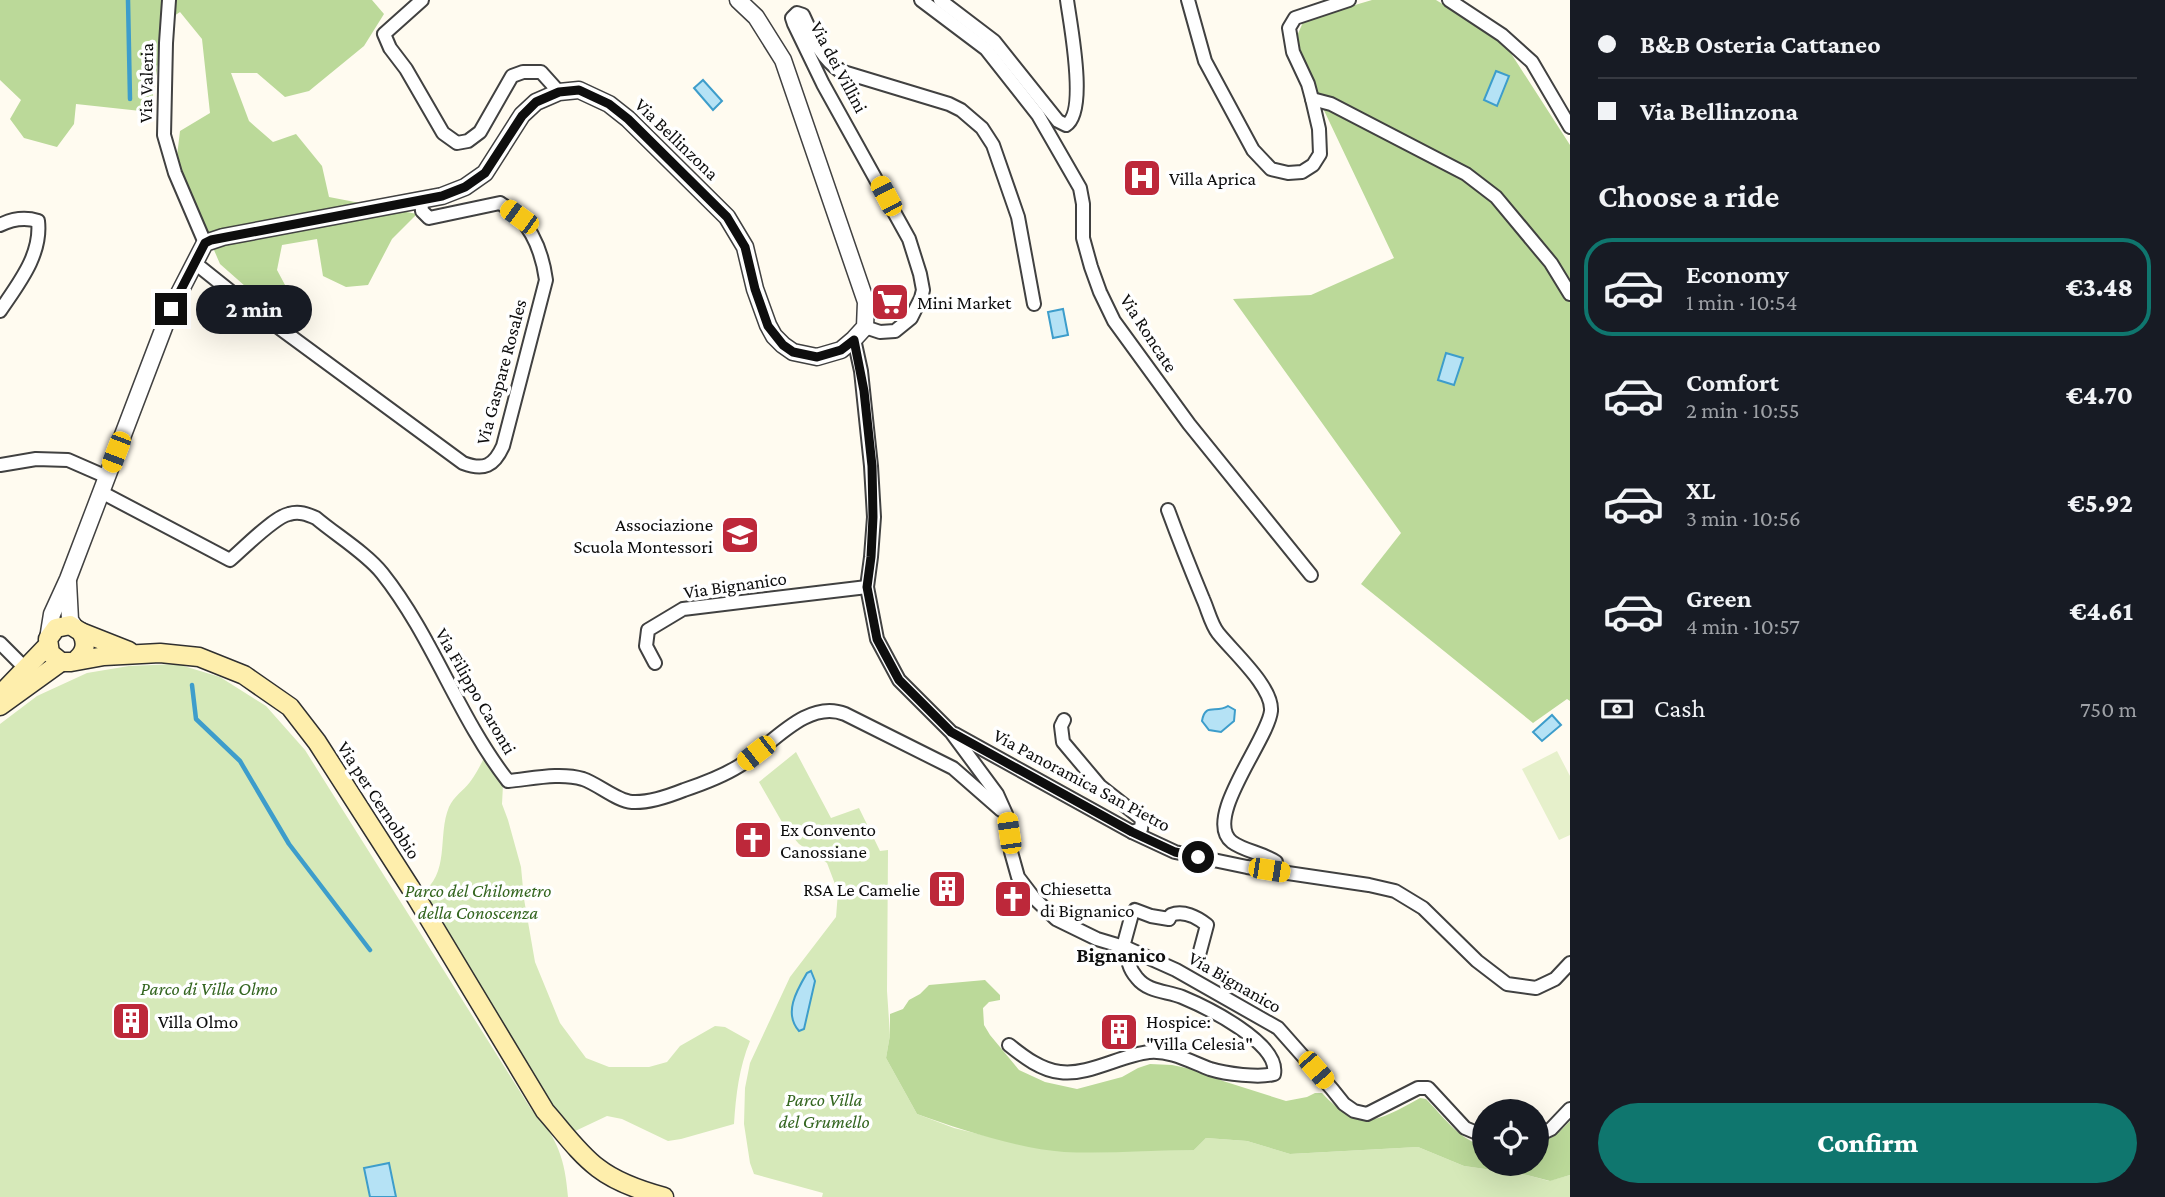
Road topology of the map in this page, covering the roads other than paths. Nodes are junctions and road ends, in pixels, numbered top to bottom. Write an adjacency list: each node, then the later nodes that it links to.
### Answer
1 (169, 0): 17 (street, Via Valeria)
2 (422, 0): 10 (street)
3 (738, 0): 22 (street)
4 (920, 0): 26 (street, Via Roncate)
5 (940, 0): 6 (street)
6 (1066, 0)
7 (1188, 0): 11 (street)
8 (1349, 0): 11 (street)
9 (1449, 0): 12 (street)
10 (559, 92): 13 (street); 22 (street, Via Bellinzona)
11 (1312, 99): 19 (street)
12 (1570, 127)
13 (421, 200): 17 (street); 18 (street, Via Gaspare Rosales)
14 (28, 218): 15 (street); 16 (street); 21 (street)
15 (0, 225)
16 (0, 234)
17 (205, 243): 18 (street)
18 (195, 263): 24 (street)
19 (1570, 294)
20 (1034, 304): 22 (street, Via dei Villini)
21 (0, 311)
22 (860, 333): 28 (street, Via Bignanico)
23 (0, 465): 24 (street)
24 (104, 485): 27 (street); 40 (street, Via Filippo Caronti)
25 (1168, 510): 42 (street)
26 (1311, 575)
27 (68, 579): 29 (street); 30 (street)
28 (867, 587): 34 (street, Via Bignanico); 39 (street, Via Bignanico)
29 (77, 629): 30 (main road); 32 (main road, Via per Cernobbio); 33 (main road)
30 (48, 642): 33 (main road); 35 (main road)
31 (0, 643): 35 (street)
32 (139, 654): 33 (main road, Via per Cernobbio); 50 (main road, Via per Cernobbio)
33 (69, 660): 37 (main road)
34 (655, 663)
35 (26, 668): 36 (main road)
36 (0, 695)
37 (0, 706)
38 (1064, 720): 41 (street)
39 (951, 732): 40 (street, Via Bignanico); 41 (street, Via Panoramica San Pietro)
40 (1006, 814): 43 (street, Via Bignanico)
41 (1132, 832): 42 (street, Via Panoramica San Pietro)
42 (1269, 870): 45 (street, Via Panoramica San Pietro)
43 (1125, 947): 44 (street); 46 (street); 49 (street, Via Bignanico)
44 (1199, 955)
45 (1570, 963)
46 (1009, 1045)
47 (1570, 1109): 48 (street)
48 (1549, 1130)
49 (1472, 1131)
50 (664, 1197)

